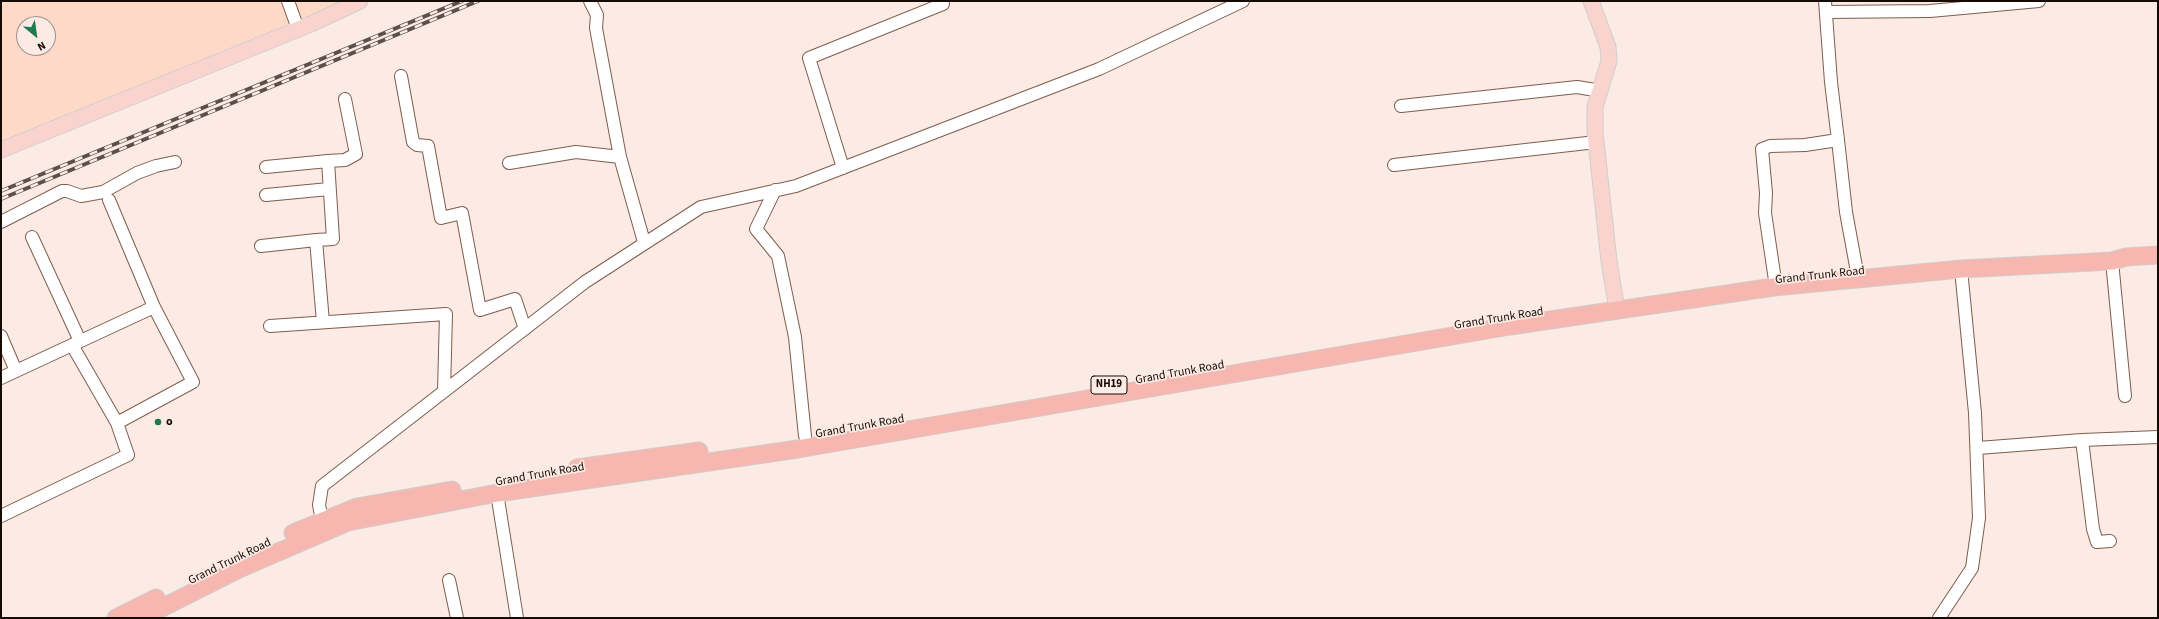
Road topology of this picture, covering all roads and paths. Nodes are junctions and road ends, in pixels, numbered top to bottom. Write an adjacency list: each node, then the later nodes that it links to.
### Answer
1 (288, 1): 10 (street)
2 (360, 1): 10 (main road)
3 (590, 1): 18 (street)
4 (1243, 1): 8 (street)
5 (2039, 1): 9 (street)
6 (1591, 2): 12 (main road)
7 (943, 4): 24 (street)
8 (1222, 6): 24 (street)
9 (1825, 7): 15 (street)
10 (298, 29): 17 (main road)
11 (401, 76): 43 (street)
12 (1601, 91): 14 (street); 16 (main road)
13 (345, 98): 19 (street)
14 (1401, 106)
15 (1838, 140): 37 (street); 38 (street)
16 (1596, 142): 22 (street); 39 (main road)
17 (1, 150)
18 (620, 157): 21 (street); 32 (street)
19 (328, 161): 23 (street); 25 (street)
20 (174, 162): 29 (street)
21 (509, 163)
22 (1394, 165)
23 (266, 167)
24 (844, 168): 26 (street)
25 (329, 189): 27 (street); 31 (street)
26 (775, 190): 32 (street); 51 (street)
27 (266, 195)
28 (109, 200): 40 (street)
29 (1, 222)
30 (32, 237): 45 (street)
31 (316, 240): 33 (street); 41 (street)
32 (644, 242): 43 (street)
33 (261, 246)
34 (2158, 255): 35 (highway, Grand Trunk Road / NH19)
35 (2119, 259): 36 (highway, Grand Trunk Road / NH19); 37 (highway, Grand Trunk Road / NH19); 49 (street)
36 (1961, 269): 39 (highway, Grand Trunk Road / NH19); 54 (street)
37 (1857, 272): 38 (highway, Grand Trunk Road / NH19)
38 (1774, 280): 39 (highway, Grand Trunk Road / NH19)
39 (1617, 306): 51 (highway, Grand Trunk Road / NH19); 55 (highway, Grand Trunk Road / NH19)
40 (154, 307): 45 (street); 50 (street)
41 (323, 322): 42 (street); 48 (street)
42 (270, 326)
43 (525, 328): 48 (street)
44 (1, 336): 46 (street)
45 (76, 343): 46 (street); 50 (street)
46 (16, 371): 47 (street)
47 (1, 378)
48 (444, 391): 57 (street)
49 (2125, 396)
50 (117, 423): 56 (street)
51 (805, 436): 57 (highway, Grand Trunk Road / NH19)
52 (2158, 437): 53 (street)
53 (2082, 440): 54 (street); 58 (street)
54 (1978, 448): 64 (street)
55 (497, 493): 61 (highway, Grand Trunk Road / NH19); 63 (street)
56 (1, 516)
57 (322, 520): 60 (highway, Grand Trunk Road / NH19)
58 (2110, 541)
59 (449, 580): 62 (street)
60 (116, 618)
61 (142, 618)
62 (457, 618)
63 (517, 618)
64 (1939, 618)

